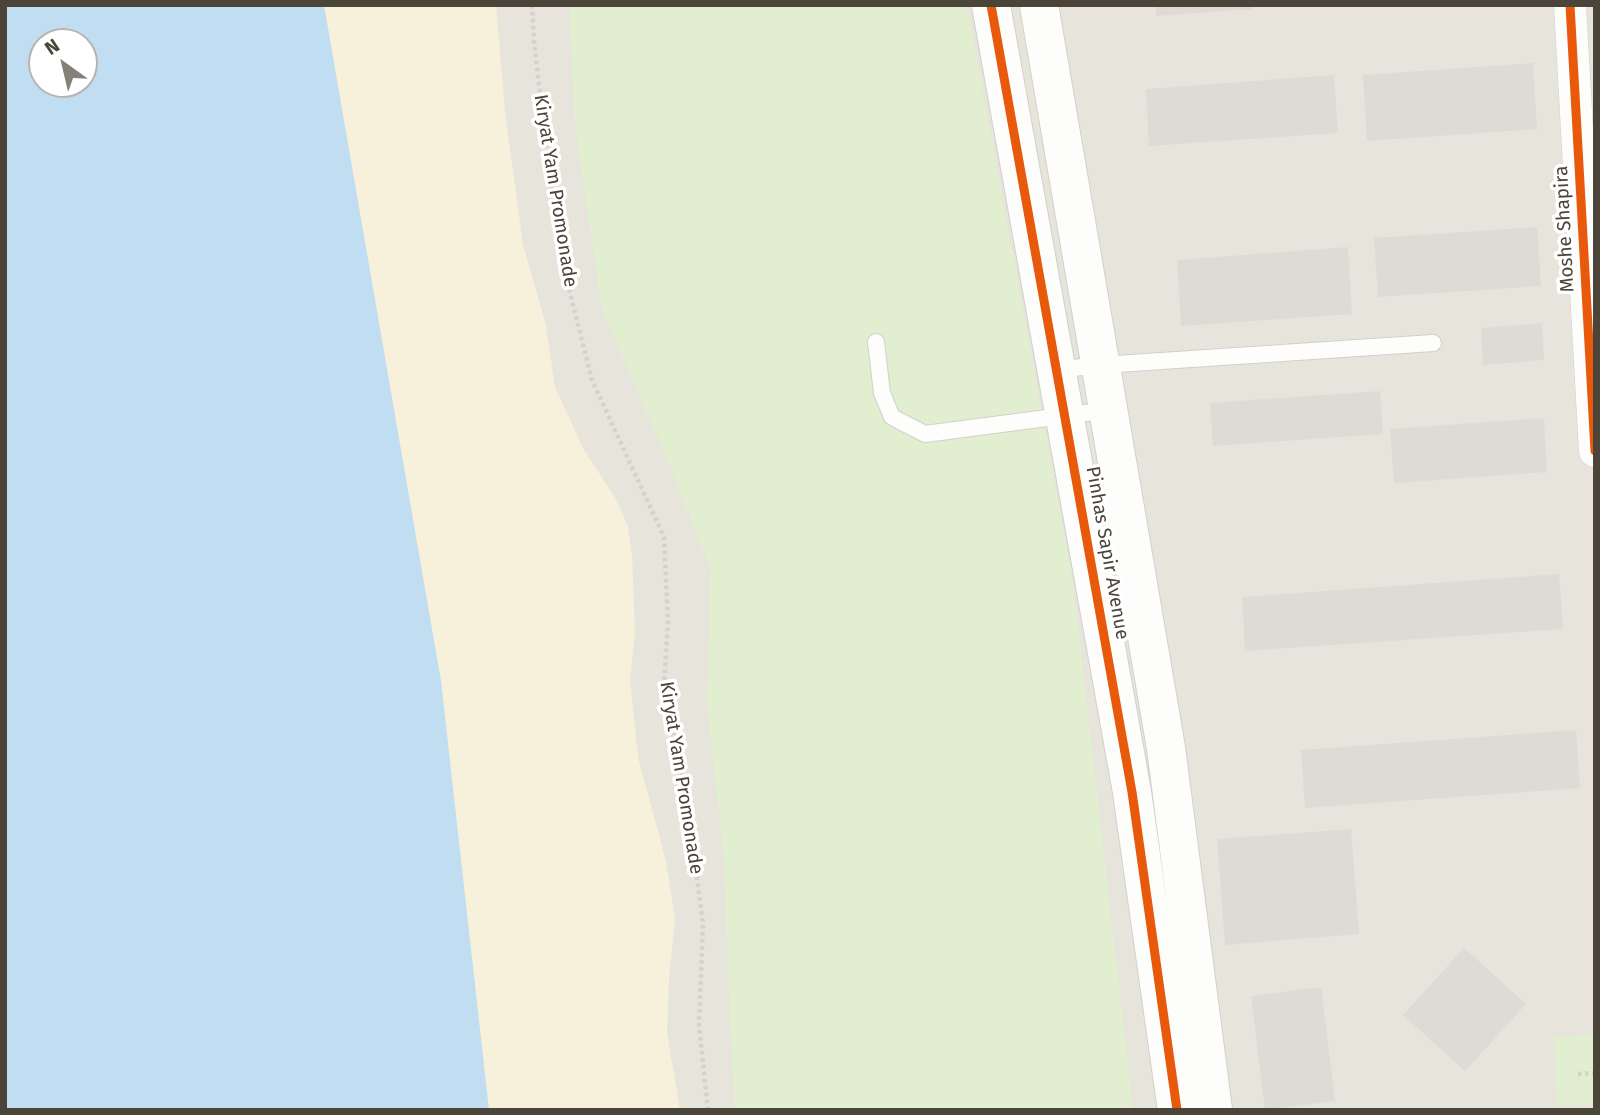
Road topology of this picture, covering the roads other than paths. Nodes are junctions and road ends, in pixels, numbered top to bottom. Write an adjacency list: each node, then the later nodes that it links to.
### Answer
1 (990, 5): 8 (street, Pinhas Sapir Avenue)
2 (1039, 5): 7 (street, Pinhas Sapir Avenue)
3 (1570, 5): 4 (street, Moshe Shapira)
4 (1584, 88): 11 (street, Moshe Shapira)
5 (876, 342): 10 (lane)
6 (1433, 343): 7 (lane)
7 (1101, 365): 8 (lane); 9 (street, Pinhas Sapir Avenue)
8 (1055, 370): 10 (street, Pinhas Sapir Avenue)
9 (1108, 410): 10 (lane); 13 (street, Pinhas Sapir Avenue)
10 (1063, 415): 12 (street, Pinhas Sapir Avenue)
11 (1595, 451)
12 (1177, 1110)
13 (1213, 1110)

